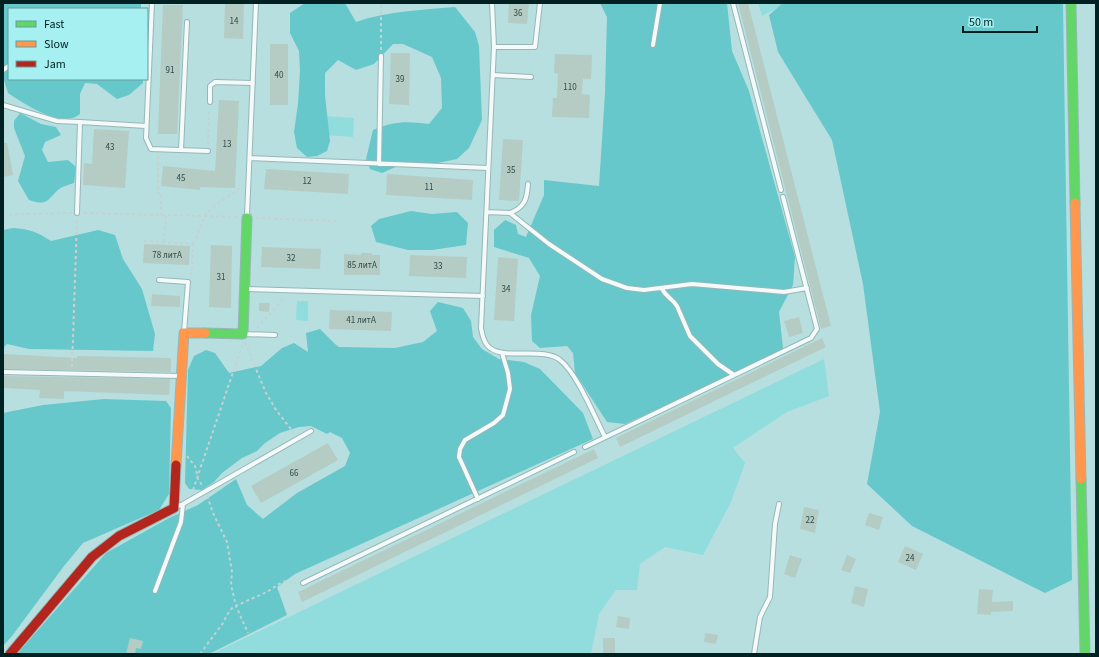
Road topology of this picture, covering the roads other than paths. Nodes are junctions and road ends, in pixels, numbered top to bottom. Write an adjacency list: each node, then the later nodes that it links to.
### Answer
1 (152, 3): 8 (lane)
2 (256, 3): 17 (lane)
3 (492, 3): 11 (lane)
4 (540, 3): 11 (lane)
5 (660, 3): 10 (lane)
6 (733, 3): 28 (lane)
7 (1071, 3): 58 (street)
8 (149, 18): 12 (lane)
9 (188, 22): 22 (lane)
10 (653, 45)
11 (494, 47): 14 (lane)
12 (148, 54)
13 (380, 56): 25 (lane)
14 (493, 75): 15 (lane); 26 (lane)
15 (530, 77)
16 (147, 80): 21 (lane)
17 (253, 83): 18 (lane); 24 (lane)
18 (210, 102)
19 (3, 105): 20 (lane)
20 (80, 122): 21 (lane); 31 (lane)
21 (146, 126): 22 (lane)
22 (182, 150): 23 (lane)
23 (208, 152)
24 (250, 158): 25 (lane); 33 (lane)
25 (379, 164): 26 (lane)
26 (488, 168): 30 (lane)
27 (528, 184): 32 (lane)
28 (781, 190)
29 (783, 197): 35 (lane)
30 (487, 212): 32 (lane); 38 (lane)
31 (77, 213)
32 (510, 213): 37 (lane)
33 (247, 218): 36 (street)
34 (159, 280): 39 (lane)
35 (807, 288): 37 (lane); 44 (lane)
36 (245, 289): 38 (lane); 40 (street)
37 (662, 289): 44 (lane)
38 (483, 296): 42 (lane)
39 (184, 333): 40 (street); 45 (street)
40 (247, 334): 41 (lane)
41 (275, 335)
42 (502, 352): 47 (lane); 50 (lane)
43 (3, 372): 45 (lane)
44 (734, 375): 47 (lane)
45 (182, 376): 53 (street)
46 (311, 431): 51 (lane)
47 (604, 438): 48 (lane)
48 (585, 447)
49 (574, 452): 50 (lane)
50 (478, 499): 54 (lane)
51 (183, 504): 53 (lane); 55 (lane)
52 (779, 504): 57 (lane)
53 (174, 508): 56 (street)
54 (303, 583)
55 (155, 591)
56 (10, 654)
57 (754, 654)
58 (1085, 654)

